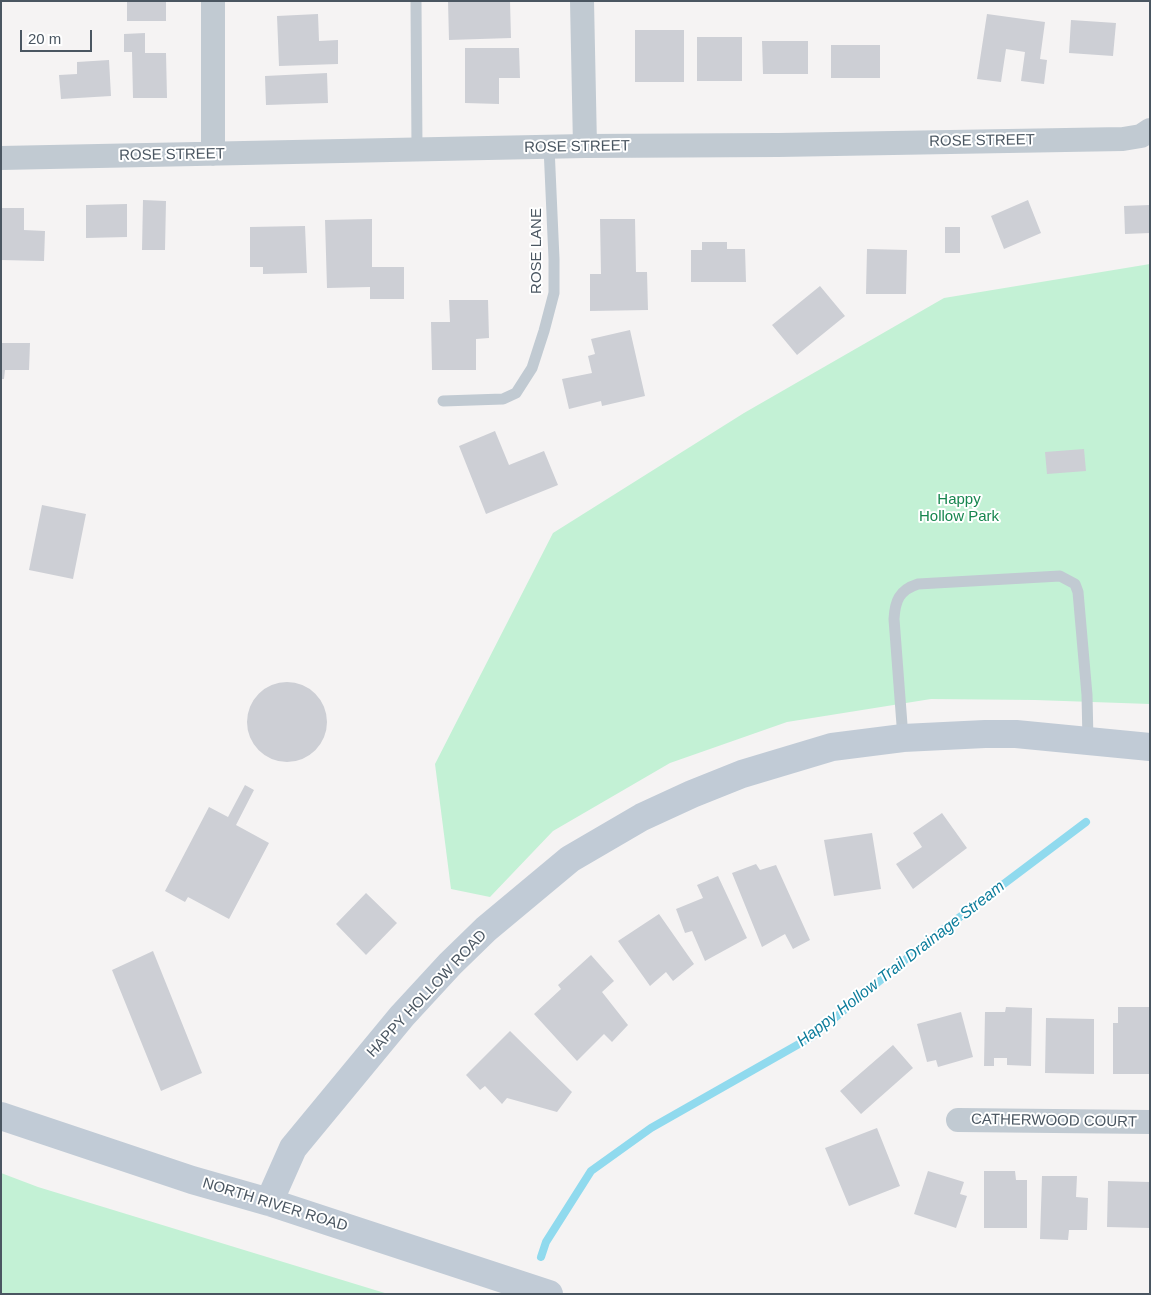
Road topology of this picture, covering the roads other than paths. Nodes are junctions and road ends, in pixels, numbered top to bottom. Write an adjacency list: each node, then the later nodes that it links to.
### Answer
1 (213, 1): 8 (street)
2 (416, 1): 7 (lane)
3 (582, 1): 5 (street)
4 (1150, 130): 5 (street, ROSE STREET)
5 (585, 146): 6 (street, ROSE STREET)
6 (549, 147): 7 (street, ROSE STREET); 10 (lane, ROSE LANE)
7 (417, 149): 8 (street, ROSE STREET)
8 (213, 154): 9 (street, ROSE STREET)
9 (1, 158)
10 (443, 401)
11 (903, 738): 12 (main road, HAPPY HOLLOW ROAD); 12 (lane); 17 (main road, HAPPY HOLLOW ROAD)
12 (1088, 741): 13 (main road, HAPPY HOLLOW ROAD)
13 (1150, 747)
14 (1, 1116): 17 (main road, NORTH RIVER ROAD)
15 (958, 1120): 16 (street, CATHERWOOD COURT)
16 (1150, 1122)
17 (269, 1202): 18 (main road, NORTH RIVER ROAD)
18 (549, 1294)

